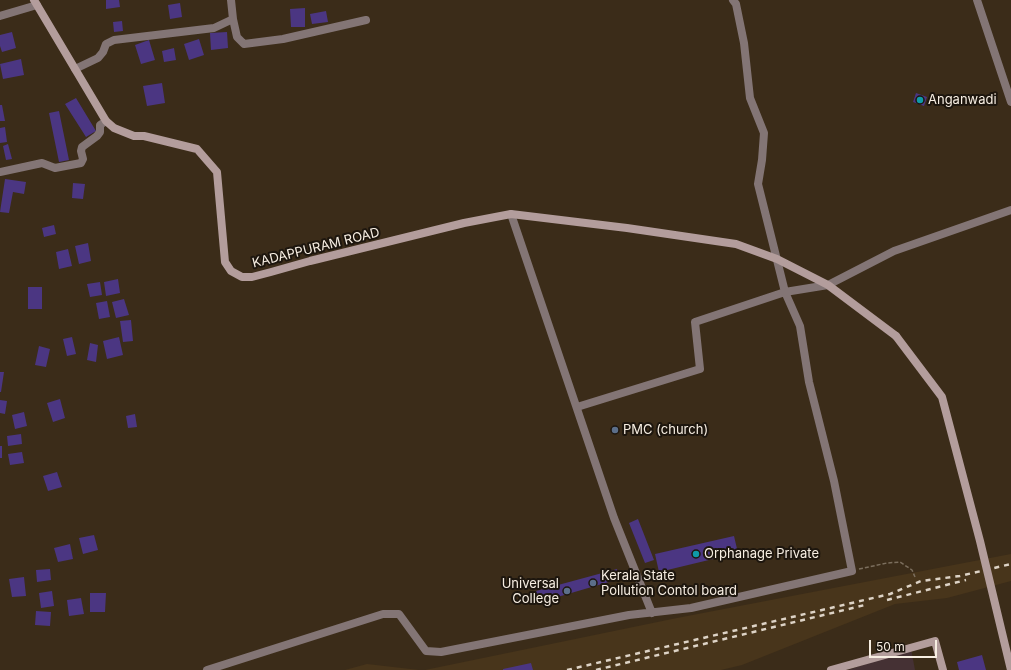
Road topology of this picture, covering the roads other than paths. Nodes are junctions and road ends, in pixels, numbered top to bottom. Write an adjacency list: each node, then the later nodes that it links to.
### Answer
1 (230, 0): 6 (street)
2 (733, 0): 14 (street)
3 (977, 0): 9 (street)
4 (36, 2): 5 (street); 8 (main road, KADAPPURAM ROAD)
5 (0, 16)
6 (233, 19): 7 (street); 8 (street)
7 (366, 20)
8 (75, 69): 10 (main road, KADAPPURAM ROAD)
9 (1011, 102)
10 (106, 121): 11 (street); 13 (main road, KADAPPURAM ROAD)
11 (0, 172)
12 (1011, 210): 15 (street)
13 (511, 214): 14 (main road); 17 (street)
14 (776, 259): 15 (main road); 16 (street)
15 (828, 285): 16 (street); 22 (main road, bridge)
16 (785, 292): 17 (street); 18 (street)
17 (577, 407): 18 (street)
18 (652, 613): 19 (street)
19 (207, 670)
20 (832, 670): 21 (main road)
21 (944, 670)
22 (1011, 670)

